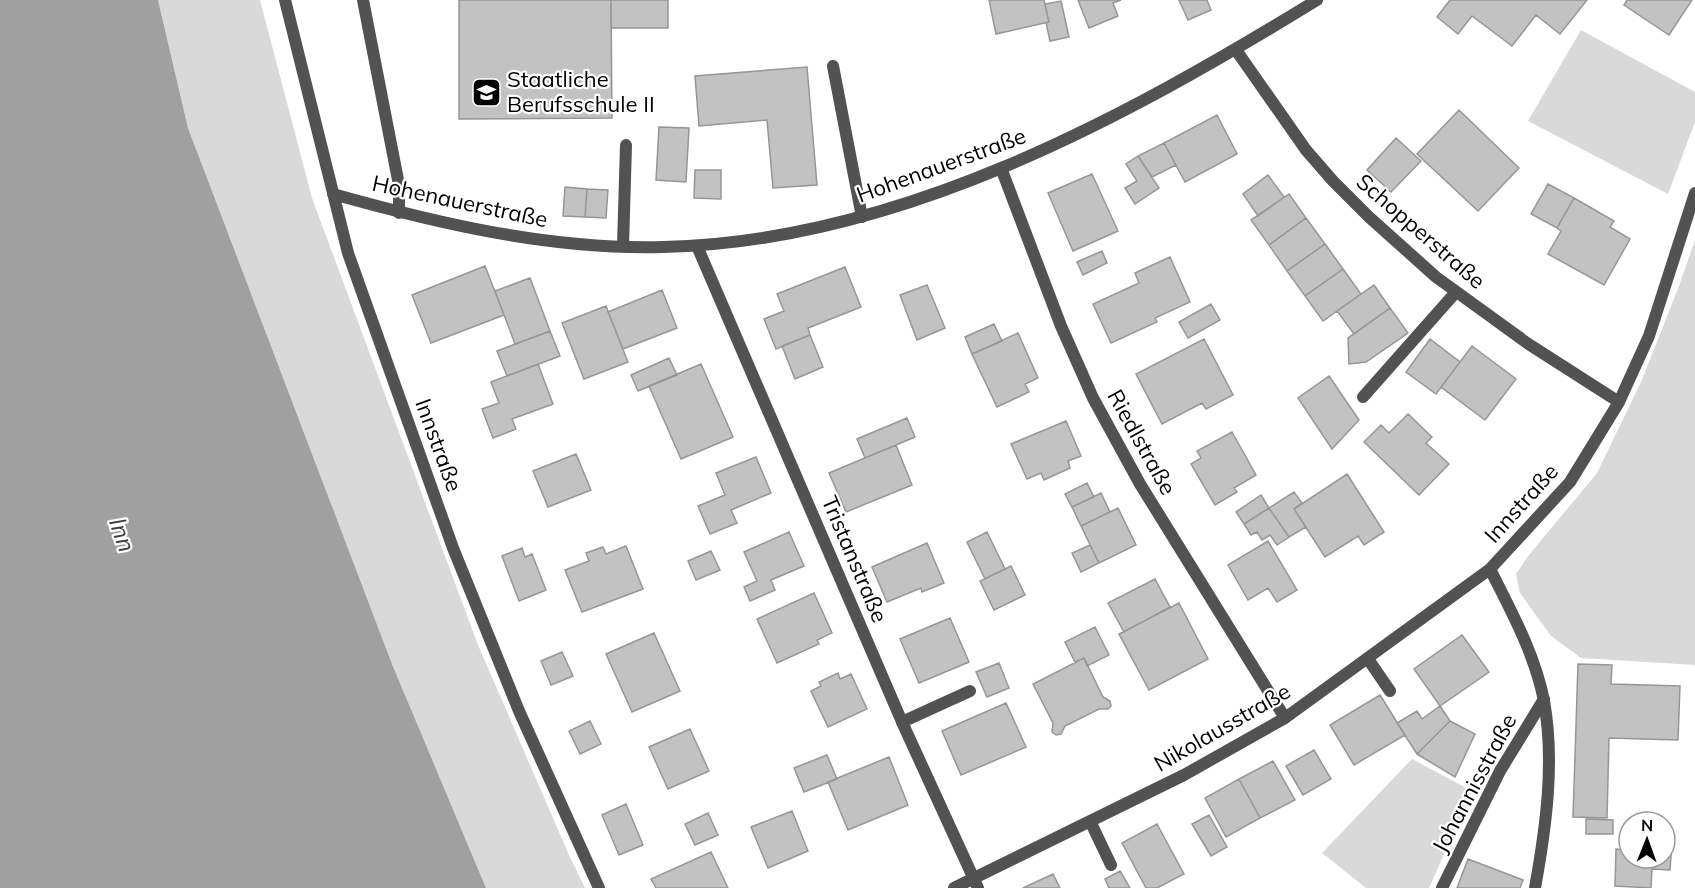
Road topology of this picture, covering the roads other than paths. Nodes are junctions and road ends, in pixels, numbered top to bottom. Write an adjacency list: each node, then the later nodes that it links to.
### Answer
1 (285, 0): 9 (street, Innstraße)
2 (363, 0): 10 (street)
3 (1317, 0): 4 (street, Hohenauerstraße)
4 (1236, 50): 7 (street, Hohenauerstraße); 14 (street, Schopperstraße)
5 (833, 66): 11 (street)
6 (626, 145): 12 (street)
7 (1001, 168): 11 (street, Hohenauerstraße); 22 (street, Riedlstraße)
8 (1695, 193): 16 (street, Innstraße)
9 (333, 194): 10 (street, Hohenauerstraße); 27 (street, Innstraße)
10 (399, 213): 12 (street, Hohenauerstraße)
11 (862, 217): 13 (street, Hohenauerstraße)
12 (623, 246): 13 (street, Hohenauerstraße)
13 (697, 246): 23 (street, Tristanstraße)
14 (1456, 292): 15 (street); 16 (street, Schopperstraße)
15 (1363, 397)
16 (1619, 402): 17 (street, Innstraße)
17 (1490, 569): 18 (street, Nikolausstraße); 21 (street, Innstraße)
18 (1368, 659): 20 (street); 22 (street, Nikolausstraße)
19 (970, 691): 23 (street)
20 (1390, 691)
21 (1544, 699): 29 (street, Johannisstraße); 30 (street, Innstraße)
22 (1285, 718): 24 (street, Nikolausstraße)
23 (902, 722): 26 (street, Tristanstraße)
24 (1091, 823): 25 (street); 26 (street, Nikolausstraße)
25 (1111, 865)
26 (976, 883): 28 (street, Nikolausstraße)
27 (598, 888)
28 (954, 888)
29 (1442, 888)
30 (1535, 888)

